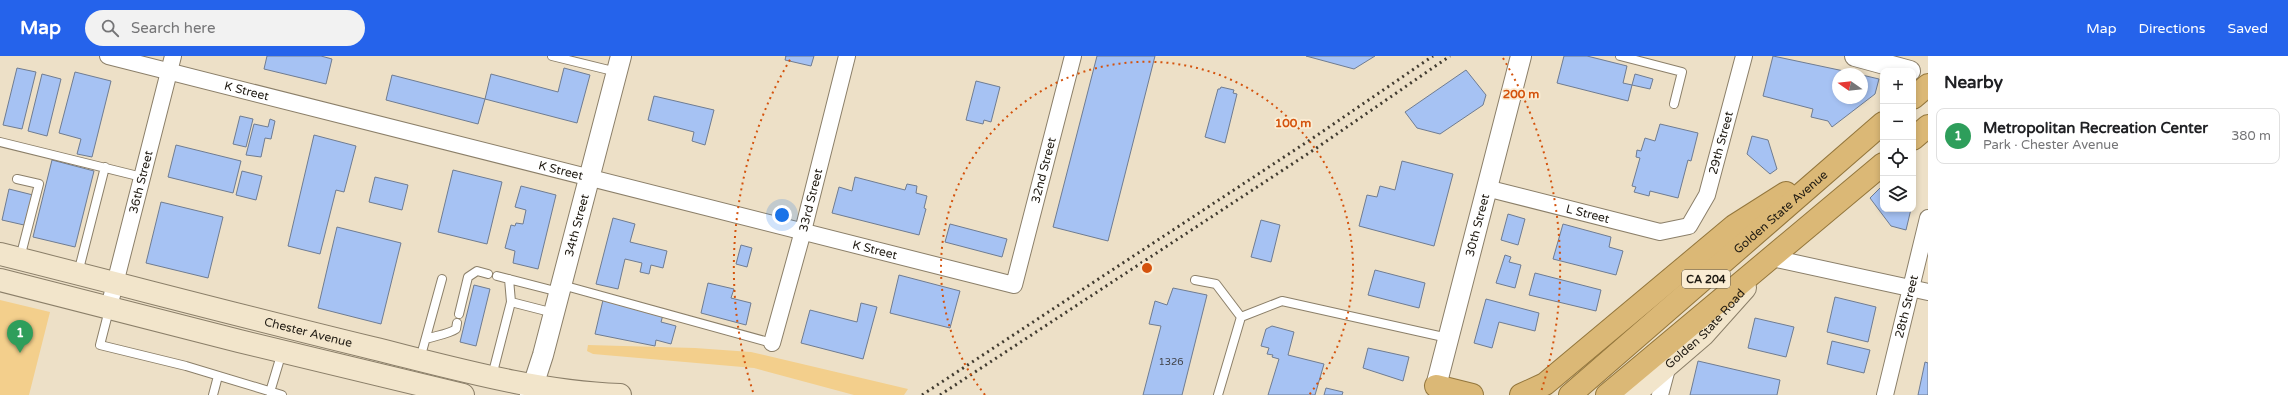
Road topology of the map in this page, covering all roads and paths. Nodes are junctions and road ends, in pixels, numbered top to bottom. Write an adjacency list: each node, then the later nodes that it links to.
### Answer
1 (108, 56): 12 (street, K Street)
2 (173, 56): 12 (street, 36th Street)
3 (552, 56): 10 (lane)
4 (847, 56): 31 (street, 33rd Street)
5 (1073, 56): 42 (street, 32nd Street)
6 (1521, 56): 28 (street, 30th Street)
7 (1620, 56): 17 (lane)
8 (1744, 56): 30 (street, 29th Street)
9 (1856, 56): 11 (street)
10 (619, 64): 26 (street, 34th Street)
11 (1899, 68)
12 (169, 72): 25 (street, 36th Street); 26 (street, K Street)
13 (1916, 73): 14 (street)
14 (1928, 76)
15 (1928, 85): 16 (highway)
16 (1916, 95)
17 (1674, 104)
18 (1880, 126): 22 (highway, Golden State Avenue / CA 204)
19 (1928, 126): 20 (highway)
20 (1916, 136)
21 (0, 142): 23 (lane)
22 (1840, 160): 69 (highway); 70 (highway, Golden State Avenue / CA 204)
23 (105, 167): 25 (lane); 34 (lane)
24 (1880, 167): 33 (highway, CA 204)
25 (142, 177): 41 (street, 36th Street)
26 (590, 178): 31 (street, K Street); 44 (street, 34th Street)
27 (17, 179): 32 (lane)
28 (1486, 188): 30 (street, L Street); 52 (street, 30th Street)
29 (1928, 218): 43 (street, 28th Street)
30 (1689, 226)
31 (803, 231): 42 (street, K Street); 53 (street, 33rd Street)
32 (10, 256): 34 (main road, Chester Avenue)
33 (1772, 258): 43 (street); 56 (main road, Golden State Road); 71 (highway, CA 204)
34 (78, 274): 41 (main road, Chester Avenue)
35 (488, 274): 49 (lane)
36 (497, 276): 38 (lane)
37 (442, 279): 54 (lane)
38 (510, 279): 44 (lane); 46 (lane)
39 (0, 280): 47 (main road, Chester Avenue)
40 (1196, 280): 50 (lane)
41 (115, 283): 47 (street, 36th Street); 54 (main road, Chester Avenue)
42 (1014, 285)
43 (1912, 288): 45 (street); 74 (street, 28th Street)
44 (561, 289): 48 (street, 34th Street); 53 (lane)
45 (1928, 292)
46 (511, 302): 48 (lane); 58 (lane)
47 (109, 307): 55 (main road, Chester Avenue); 57 (lane)
48 (554, 313): 59 (street, 34th Street)
49 (459, 314)
50 (1241, 317): 52 (lane); 67 (lane)
51 (457, 323): 54 (lane)
52 (1448, 338): 60 (street, 30th Street)
53 (772, 343)
54 (423, 350): 58 (main road, Chester Avenue)
55 (282, 351): 62 (lane); 63 (main road, Chester Avenue)
56 (1668, 365): 72 (main road, Golden State Road); 73 (street)
57 (218, 376): 61 (lane); 64 (lane)
58 (492, 376): 59 (main road, Chester Avenue)
59 (531, 390): 66 (main road, Chester Avenue)
60 (1435, 391): 68 (highway)
61 (257, 392): 62 (lane)
62 (270, 392): 65 (lane)
63 (457, 394)
64 (213, 395)
65 (282, 395)
66 (620, 395)
67 (1218, 395)
68 (1472, 395)
69 (1521, 395)
70 (1570, 395)
71 (1607, 395)
72 (1633, 395)
73 (1660, 395)
74 (1885, 395)

